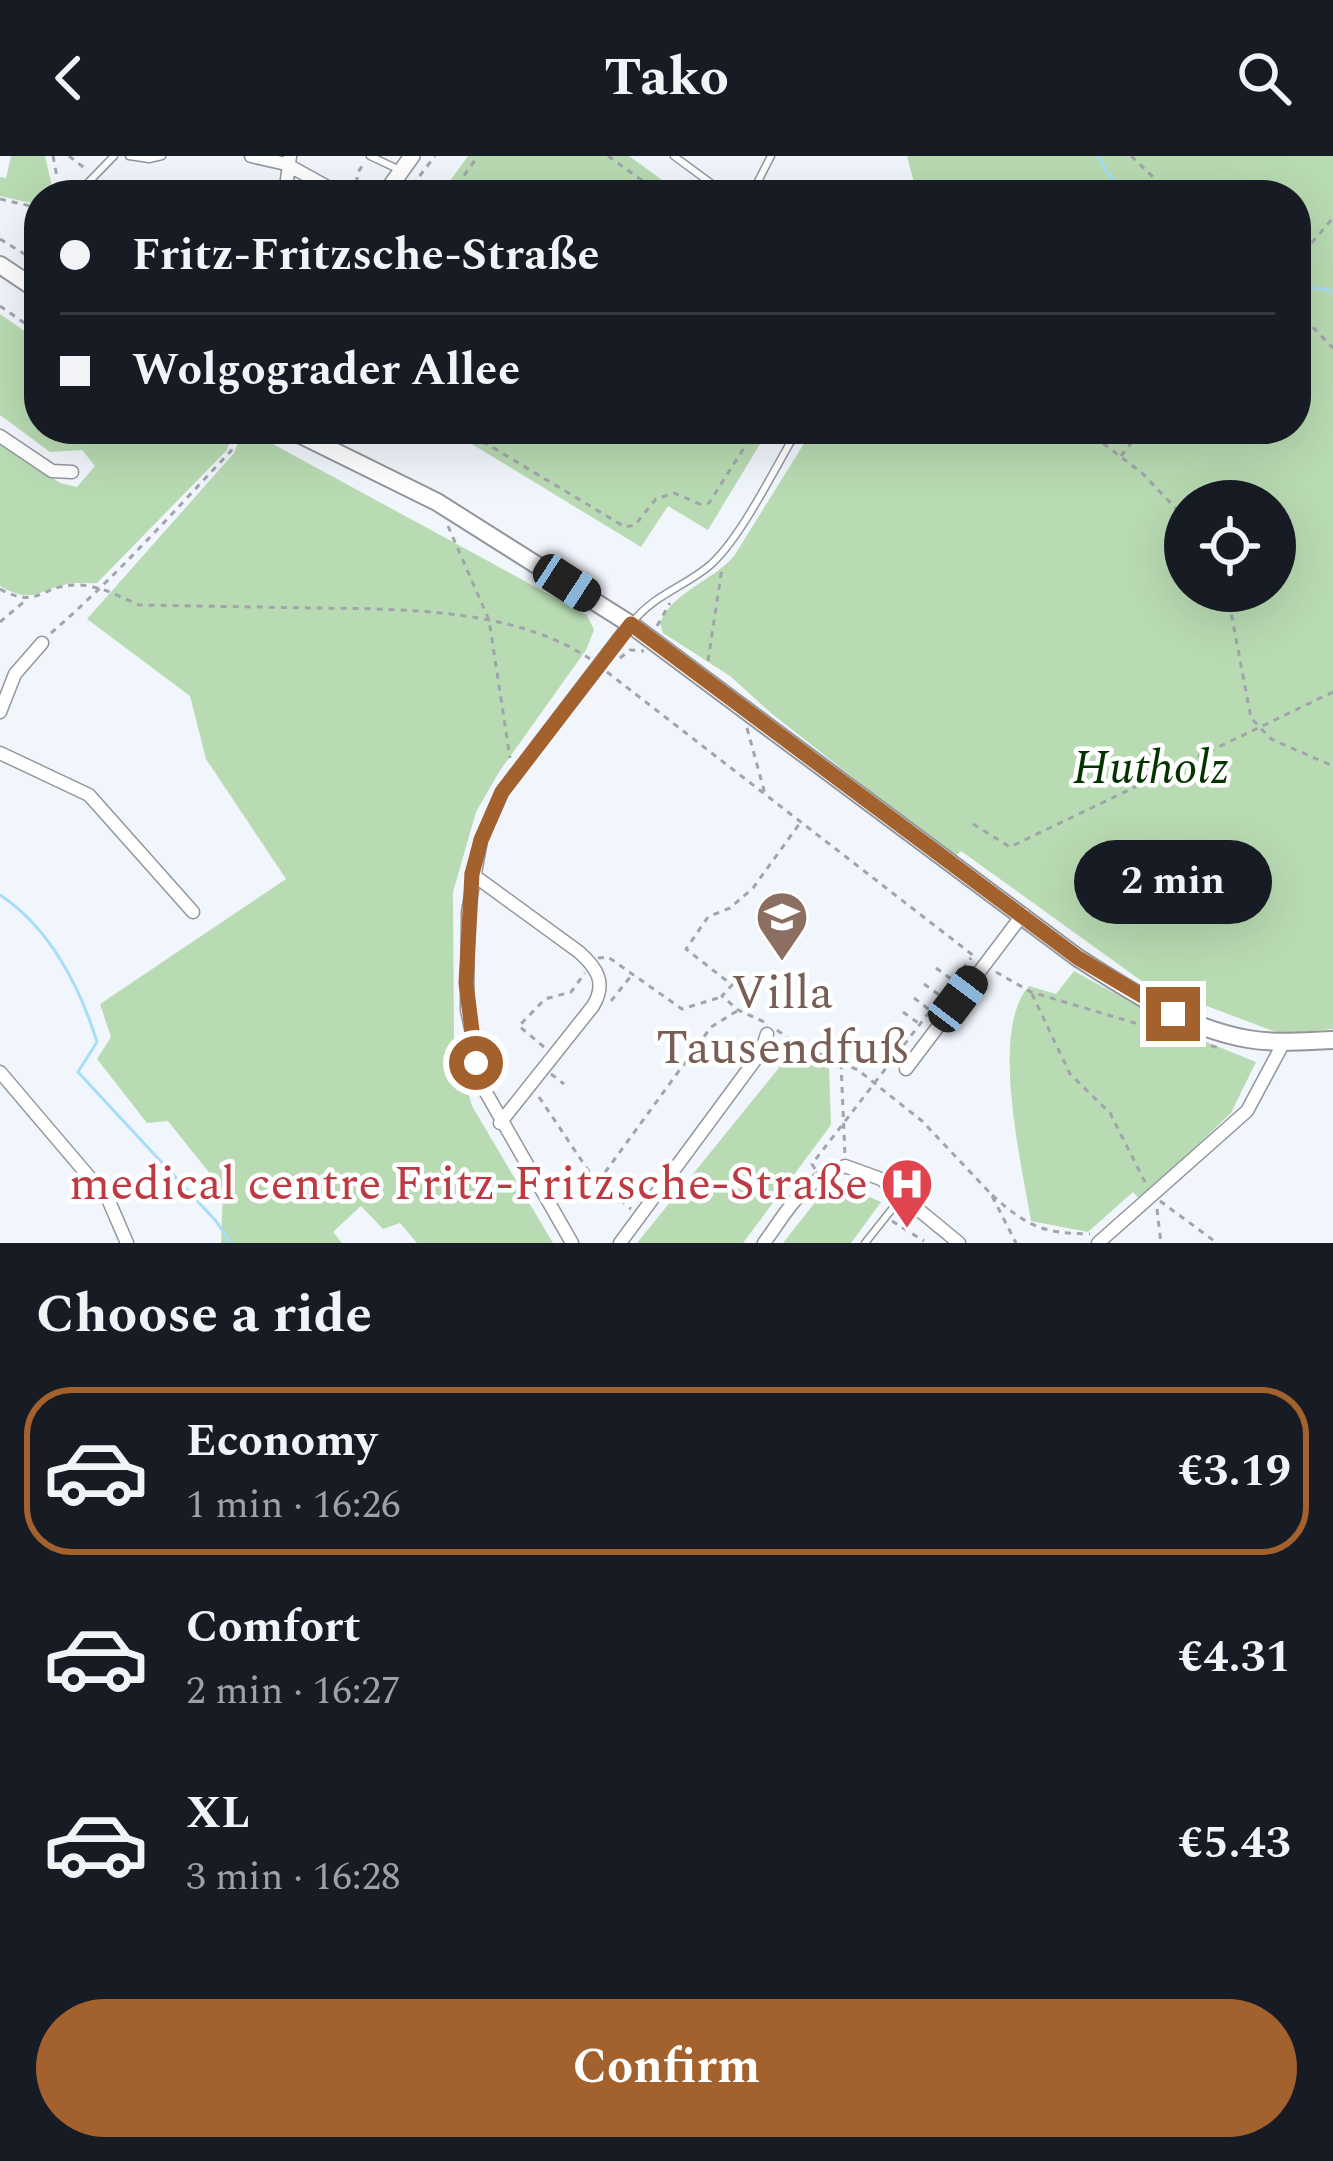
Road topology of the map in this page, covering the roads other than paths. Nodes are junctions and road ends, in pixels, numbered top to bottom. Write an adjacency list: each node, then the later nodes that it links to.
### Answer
1 (114, 156): 10 (lane)
2 (129, 156): 3 (lane)
3 (162, 156)
4 (250, 156): 8 (street)
5 (369, 156): 9 (lane)
6 (412, 156): 9 (street)
7 (674, 156): 13 (lane)
8 (288, 160): 11 (street)
9 (402, 172): 12 (street)
10 (88, 180)
11 (319, 180)
12 (396, 180)
13 (707, 180)
14 (0, 436): 17 (street)
15 (319, 444): 18 (main road)
16 (789, 444): 18 (lane)
17 (72, 472)
18 (631, 624): 22 (street); 24 (main road)
19 (42, 643): 20 (street)
20 (0, 712)
21 (0, 753): 23 (street)
22 (472, 874): 30 (street); 30 (street)
23 (193, 912)
24 (1023, 914): 27 (main road); 28 (street)
25 (767, 1034): 35 (street)
26 (1333, 1040): 27 (main road)
27 (1284, 1042): 32 (street)
28 (906, 1069)
29 (0, 1072): 33 (street)
30 (500, 1123): 34 (street)
31 (902, 1196): 36 (street); 37 (lane); 38 (street)
32 (1101, 1240)
33 (127, 1243)
34 (572, 1243)
35 (620, 1243)
36 (764, 1243)
37 (865, 1243)
38 (958, 1243)

